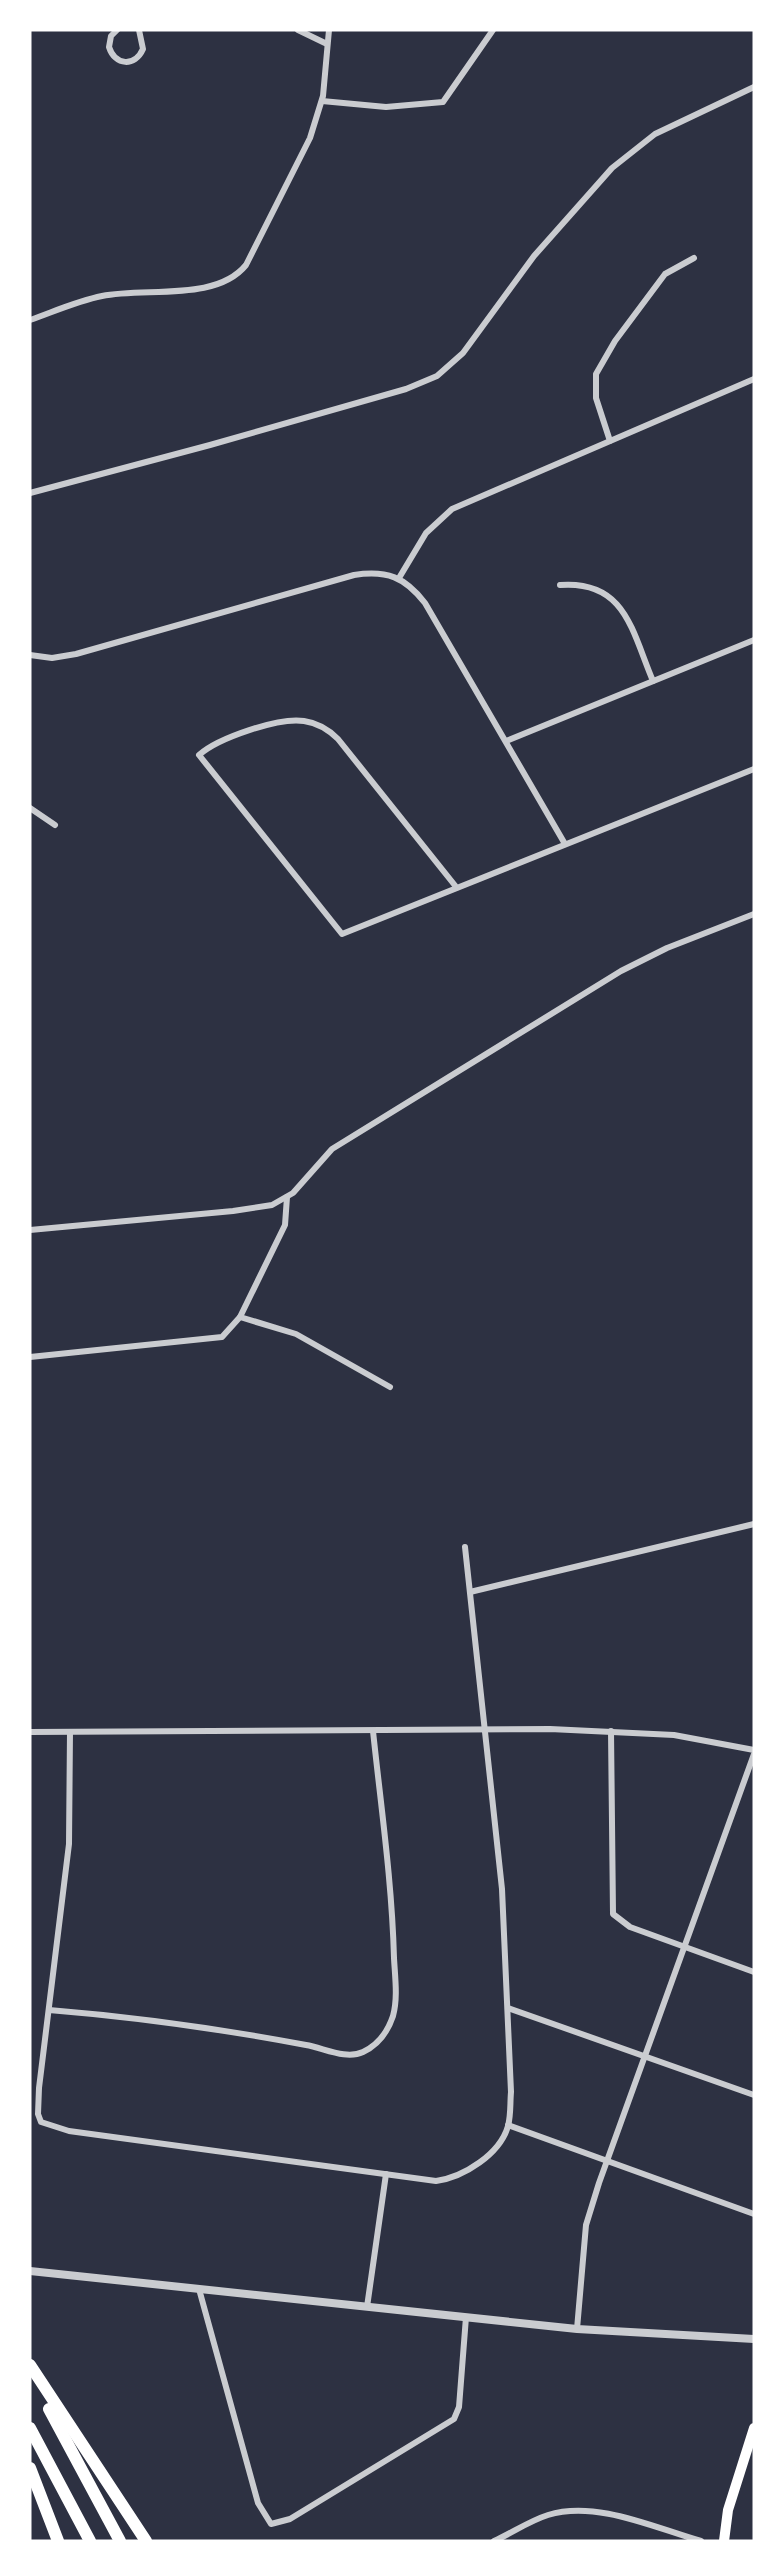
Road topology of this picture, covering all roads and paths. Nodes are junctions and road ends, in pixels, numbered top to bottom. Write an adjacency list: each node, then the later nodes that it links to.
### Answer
1 (117, 30): 2 (street)
2 (139, 30)
3 (298, 30): 6 (street)
4 (329, 30): 6 (street)
5 (493, 30): 8 (street)
6 (327, 44): 8 (street)
7 (754, 87): 13 (street)
8 (322, 102): 10 (street)
9 (694, 258): 12 (street)
10 (30, 320)
11 (754, 379): 12 (street)
12 (610, 441): 14 (street)
13 (30, 493)
14 (399, 578): 17 (street); 19 (street)
15 (560, 585): 18 (street)
16 (754, 640): 18 (street)
17 (30, 655)
18 (653, 681): 19 (street)
19 (506, 741): 23 (street)
20 (754, 769): 23 (street)
21 (30, 808): 22 (street)
22 (55, 825)
23 (565, 844): 24 (street)
24 (457, 888): 24 (street)
25 (754, 914): 26 (street)
26 (287, 1197): 27 (street); 28 (street)
27 (30, 1230)
28 (240, 1317): 29 (street); 30 (street)
29 (30, 1357)
30 (390, 1387)
31 (754, 1524): 33 (street)
32 (465, 1547): 33 (street)
33 (470, 1592): 34 (street)
34 (486, 1730): 35 (street); 36 (street); 42 (street)
35 (373, 1731): 38 (street); 43 (street)
36 (611, 1731): 39 (street); 40 (street)
37 (30, 1732): 38 (street)
38 (70, 1732): 43 (street)
39 (754, 1752): 40 (street)
40 (684, 1946): 41 (street); 44 (street)
41 (754, 1972)
42 (508, 2008): 44 (street); 46 (street)
43 (49, 2010): 48 (street)
44 (645, 2056): 45 (street); 47 (street)
45 (754, 2095)
46 (508, 2125): 47 (street); 48 (street)
47 (607, 2161): 49 (street); 54 (street)
48 (386, 2174): 52 (street)
49 (754, 2214)
50 (30, 2271): 51 (street)
51 (199, 2289): 52 (street); 53 (street)
52 (367, 2307): 53 (street)
53 (467, 2317): 54 (street)
54 (577, 2329): 55 (street)
55 (754, 2339)
56 (30, 2368): 62 (highway); 63 (highway)
57 (30, 2428): 61 (highway)
58 (754, 2428): 66 (main road)
59 (30, 2468): 60 (highway)
60 (58, 2541)
61 (90, 2541)
62 (120, 2541)
63 (146, 2541)
64 (494, 2541): 65 (street)
65 (701, 2541)
66 (724, 2541)

